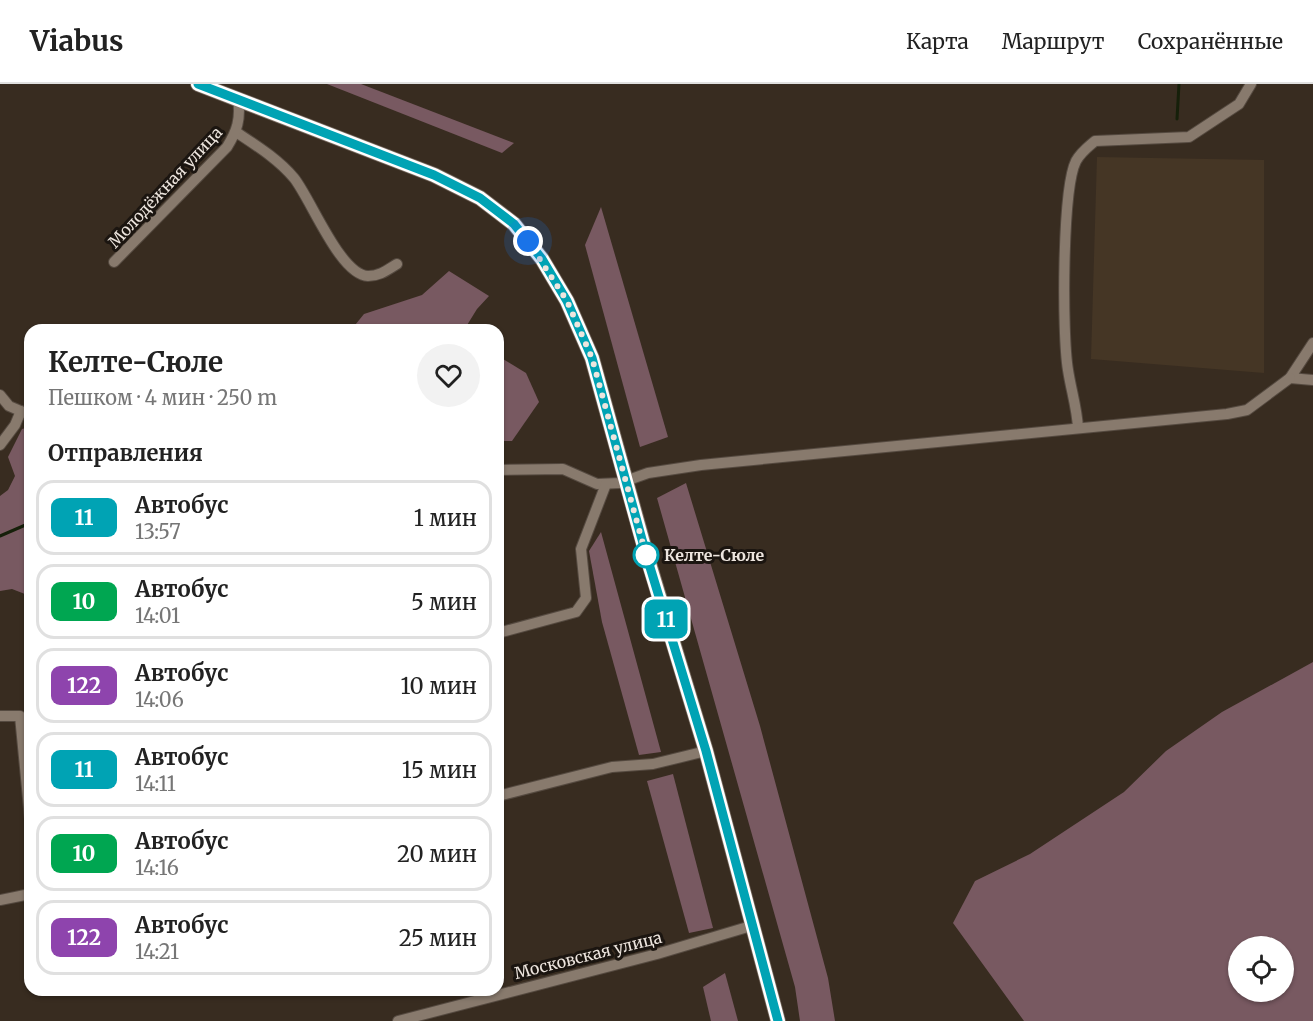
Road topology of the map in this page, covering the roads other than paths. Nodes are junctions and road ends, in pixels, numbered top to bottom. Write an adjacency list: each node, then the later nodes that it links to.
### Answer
1 (198, 84): 3 (street)
2 (1251, 84): 13 (street)
3 (238, 99): 4 (street, Молодёжная улица); 16 (street)
4 (236, 132): 5 (street, Молодёжная улица); 6 (street, Молодёжная улица)
5 (114, 262)
6 (397, 264)
7 (1313, 344): 8 (street)
8 (1290, 378): 9 (street); 13 (street)
9 (1313, 380)
10 (0, 395): 11 (street)
11 (24, 412)
12 (24, 414): 14 (street)
13 (1078, 428): 16 (street)
14 (0, 445)
15 (504, 470): 17 (street)
16 (626, 481): 17 (street); 20 (street)
17 (606, 484): 18 (street)
18 (504, 631)
19 (0, 716): 21 (street)
20 (706, 751): 22 (street); 25 (street)
21 (24, 757)
22 (504, 794)
23 (24, 895): 24 (street)
24 (0, 900)
25 (751, 926): 26 (street, Московская улица); 29 (street)
26 (504, 994)
27 (495, 996): 28 (street, Московская улица)
28 (398, 1021)
29 (778, 1021)

